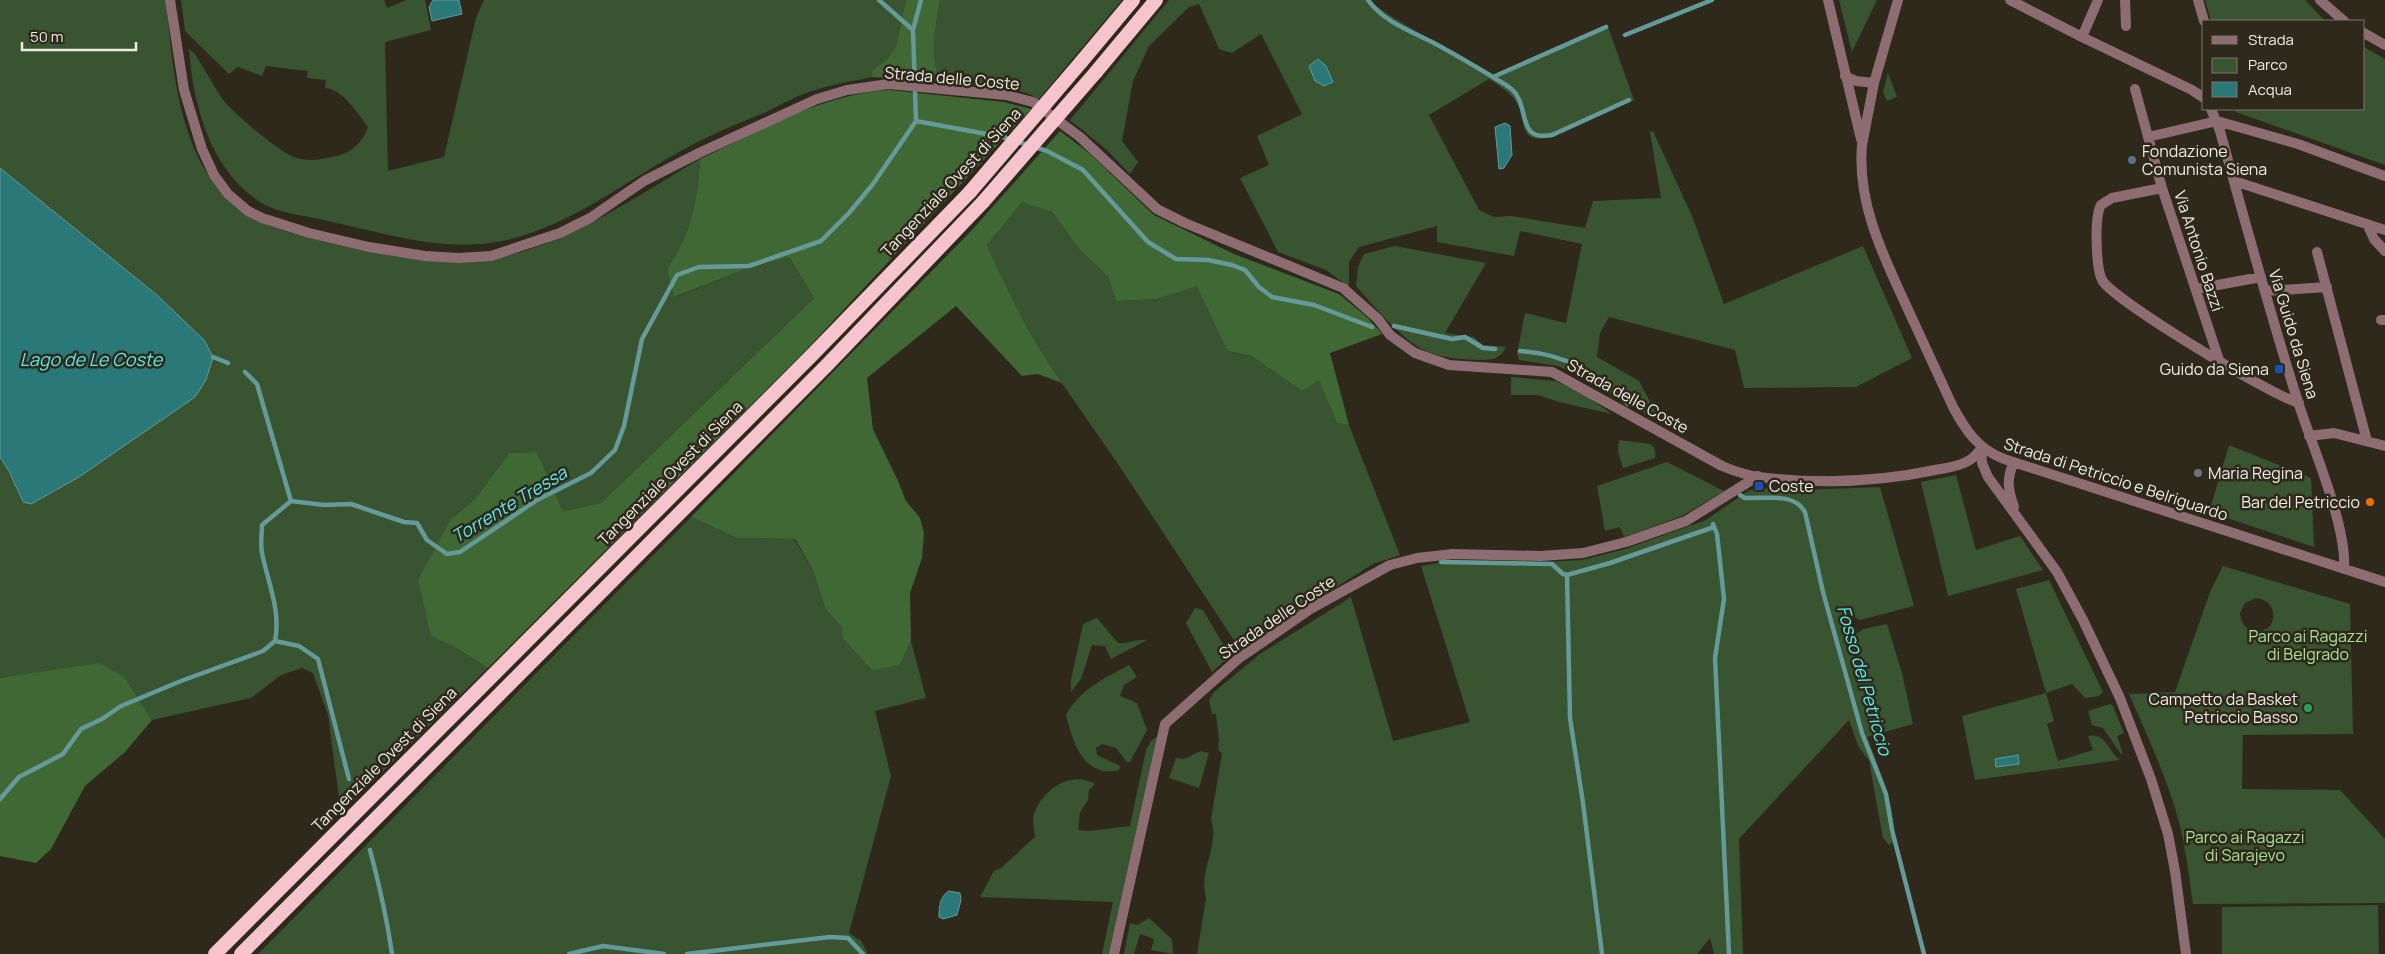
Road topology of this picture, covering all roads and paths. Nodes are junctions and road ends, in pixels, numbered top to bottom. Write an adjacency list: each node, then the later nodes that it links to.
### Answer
1 (170, 0): 43 (street, Strada delle Coste)
2 (1133, 0): 47 (highway, Tangenziale Ovest di Siena, bridge)
3 (1156, 0): 48 (highway, bridge)
4 (1828, 0): 17 (street, Strada di Petriccio e Belriguardo)
5 (1898, 0): 18 (street, Strada di Petriccio e Belriguardo)
6 (2010, 0): 15 (street)
7 (2098, 0): 15 (street)
8 (2124, 0): 13 (street)
9 (2198, 0): 11 (street)
10 (2320, 0): 12 (street)
11 (2204, 20)
12 (2343, 20)
13 (2126, 26)
14 (2365, 34): 16 (street)
15 (2082, 37): 20 (street)
16 (2385, 45)
17 (1845, 76): 18 (street); 24 (street, Strada di Petriccio e Belriguardo)
18 (1874, 83): 24 (street, Strada di Petriccio e Belriguardo)
19 (2135, 89): 23 (street, Via Antonio Bazzi)
20 (2202, 97)
21 (2212, 110): 22 (street, Via Guido da Siena)
22 (2217, 121): 23 (street); 25 (street); 26 (street, Via Guido da Siena)
23 (2148, 137): 27 (street, Via Antonio Bazzi)
24 (1862, 145): 41 (street, Strada di Petriccio e Belriguardo)
25 (2385, 176)
26 (2234, 181): 28 (street); 32 (street, Via Guido da Siena)
27 (2162, 188): 34 (street, Via Antonio Bazzi); 36 (street)
28 (2367, 224): 29 (street); 30 (street)
29 (2385, 230)
30 (2385, 250)
31 (2317, 252): 33 (street)
32 (2261, 277): 34 (street); 35 (street, Via Guido da Siena)
33 (2326, 287): 35 (street); 39 (street)
34 (2196, 289): 36 (street, Via Antonio Bazzi)
35 (2265, 291): 37 (street, Via Guido da Siena)
36 (2220, 363): 37 (street)
37 (2299, 403): 38 (street, Via Guido da Siena)
38 (2309, 436): 39 (street); 45 (street, Via Guido da Siena)
39 (2366, 441): 40 (street)
40 (2385, 446)
41 (1981, 448): 42 (street, Strada di Petriccio e Belriguardo); 43 (street, Strada delle Coste); 44 (street)
42 (2014, 462): 44 (street); 45 (street, Strada di Petriccio e Belriguardo)
43 (1758, 476): 49 (street, Strada delle Coste)
44 (2016, 513): 50 (street)
45 (2344, 569): 46 (street, Strada di Petriccio e Belriguardo)
46 (2385, 582)
47 (215, 954)
48 (241, 954)
49 (1114, 954)
50 (2186, 954)

